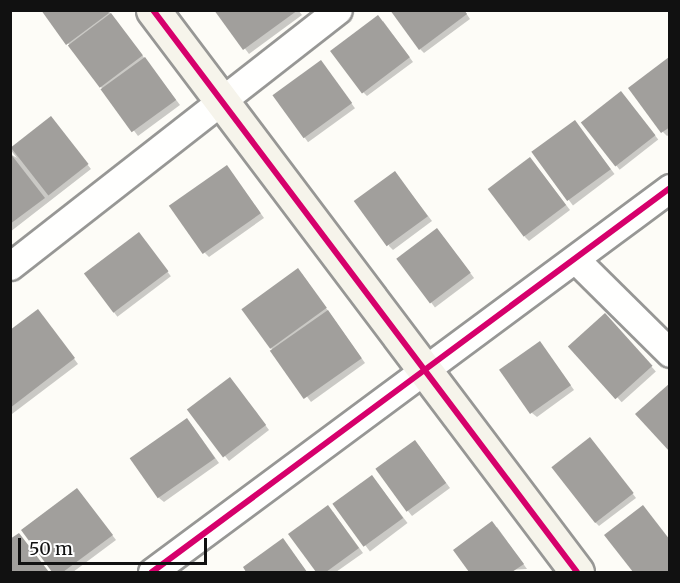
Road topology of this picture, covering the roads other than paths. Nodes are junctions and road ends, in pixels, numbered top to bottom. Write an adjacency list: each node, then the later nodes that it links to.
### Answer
1 (153, 10): 3 (street)
2 (338, 10): 3 (street)
3 (220, 102): 6 (street); 8 (street)
4 (669, 188): 5 (street)
5 (576, 260): 7 (street); 8 (street)
6 (10, 266)
7 (669, 353)
8 (421, 373): 9 (street); 10 (street)
9 (154, 572)
10 (577, 573)

